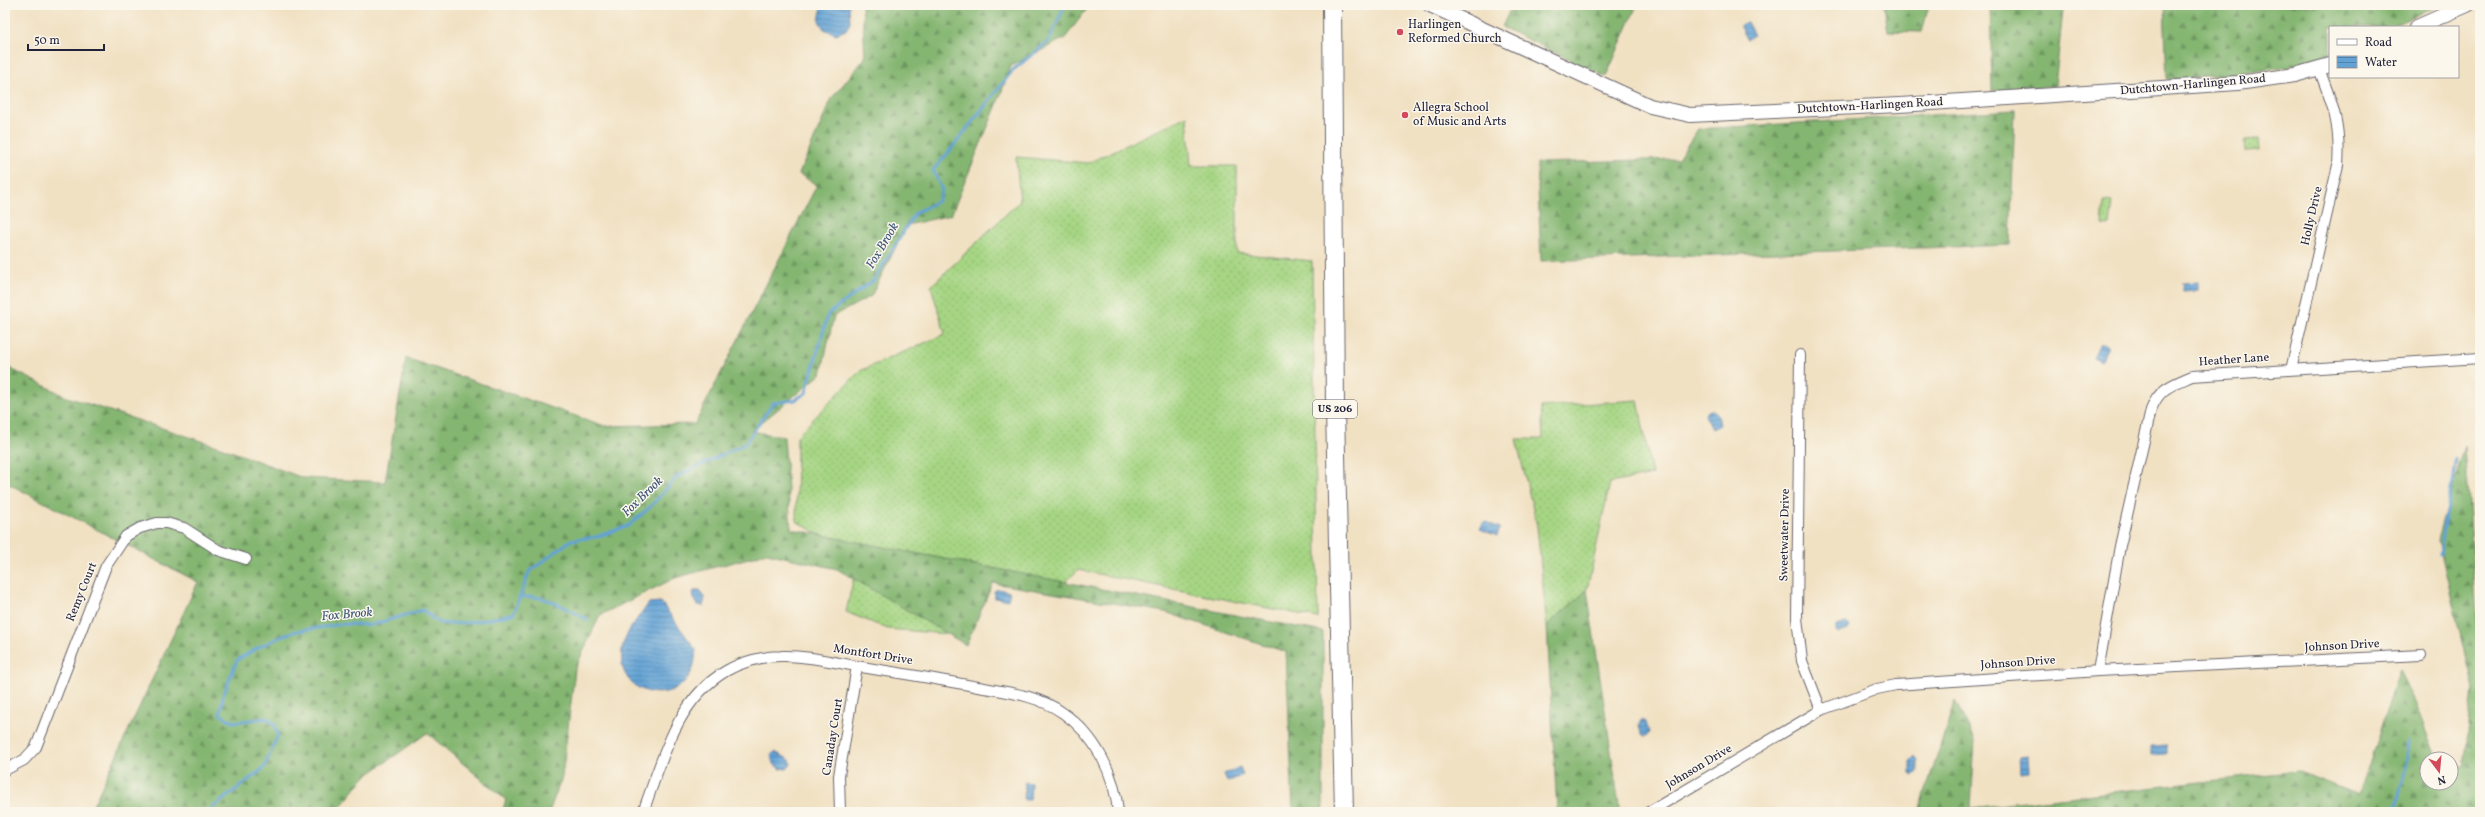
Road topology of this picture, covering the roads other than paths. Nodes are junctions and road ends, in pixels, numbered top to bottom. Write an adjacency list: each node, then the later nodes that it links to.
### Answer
1 (1332, 5): 18 (highway, US 206)
2 (1430, 5): 5 (street, Dutchtown-Harlingen Road)
3 (2467, 5): 4 (street)
4 (2419, 26)
5 (2324, 67): 8 (street, Holly Drive)
6 (1800, 355): 13 (street, Sweetwater Drive)
7 (2480, 358): 8 (street, Heather Lane)
8 (2291, 370): 12 (street, Heather Lane)
9 (246, 559): 14 (street, Remy Court)
10 (2421, 655): 12 (street, Johnson Drive)
11 (857, 666): 15 (street, Montfort Drive); 16 (street, Canaday Court); 17 (street, Montfort Drive)
12 (2098, 671): 13 (street, Johnson Drive)
13 (1821, 710): 19 (street, Johnson Drive)
14 (5, 770)
15 (643, 812)
16 (840, 812)
17 (1118, 812)
18 (1344, 812)
19 (1648, 812)

